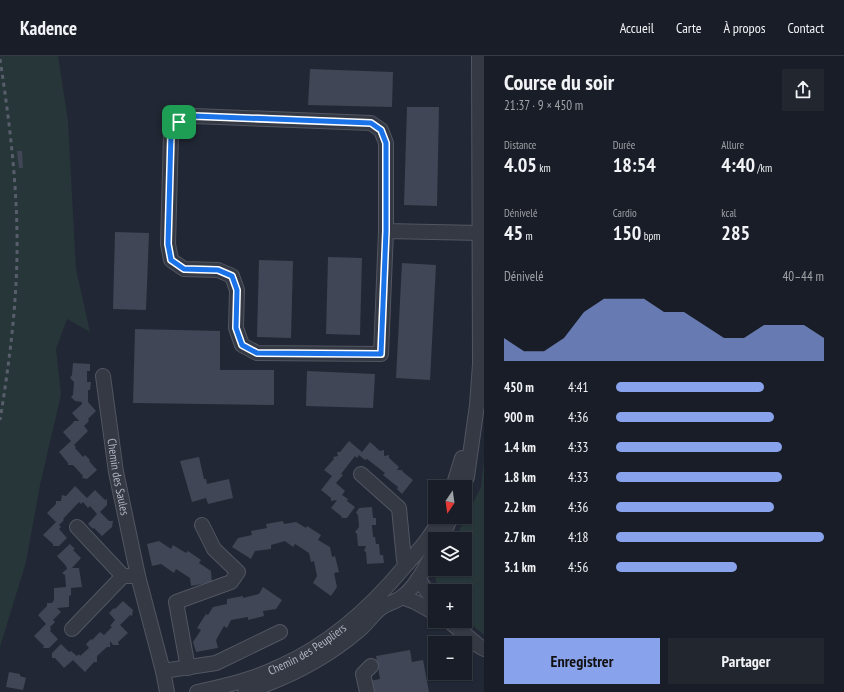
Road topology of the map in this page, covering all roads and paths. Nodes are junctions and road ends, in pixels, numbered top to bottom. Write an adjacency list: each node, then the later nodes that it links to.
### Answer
1 (479, 56): 2 (street)
2 (482, 108): 4 (street)
3 (386, 231): 3 (street); 4 (street)
4 (480, 234): 6 (street)
5 (103, 376): 16 (street, Chemin des Saules)
6 (477, 405): 8 (street); 9 (street)
7 (361, 474): 14 (street)
8 (455, 480)
9 (466, 480)
10 (437, 524): 14 (street, Chemin des Peupliers)
11 (202, 525): 26 (street)
12 (77, 527): 15 (street)
13 (428, 562): 17 (street, Chemin des Peupliers)
14 (404, 568): 17 (street); 19 (street); 29 (street, Chemin des Peupliers)
15 (123, 576): 16 (street); 22 (street)
16 (138, 576): 27 (street, Chemin des Saules)
17 (418, 579): 18 (street); 19 (street, Chemin des Peupliers)
18 (428, 593)
19 (402, 597): 20 (street); 30 (street, Chemin des Peupliers)
20 (428, 609)
21 (457, 628): 24 (street)
22 (72, 629)
23 (280, 632): 26 (street)
24 (484, 649)
25 (371, 666): 31 (street)
26 (188, 668): 27 (street)
27 (163, 672): 28 (street, Chemin des Saules)
28 (167, 692)
29 (197, 692)
30 (244, 692)
31 (367, 692)

